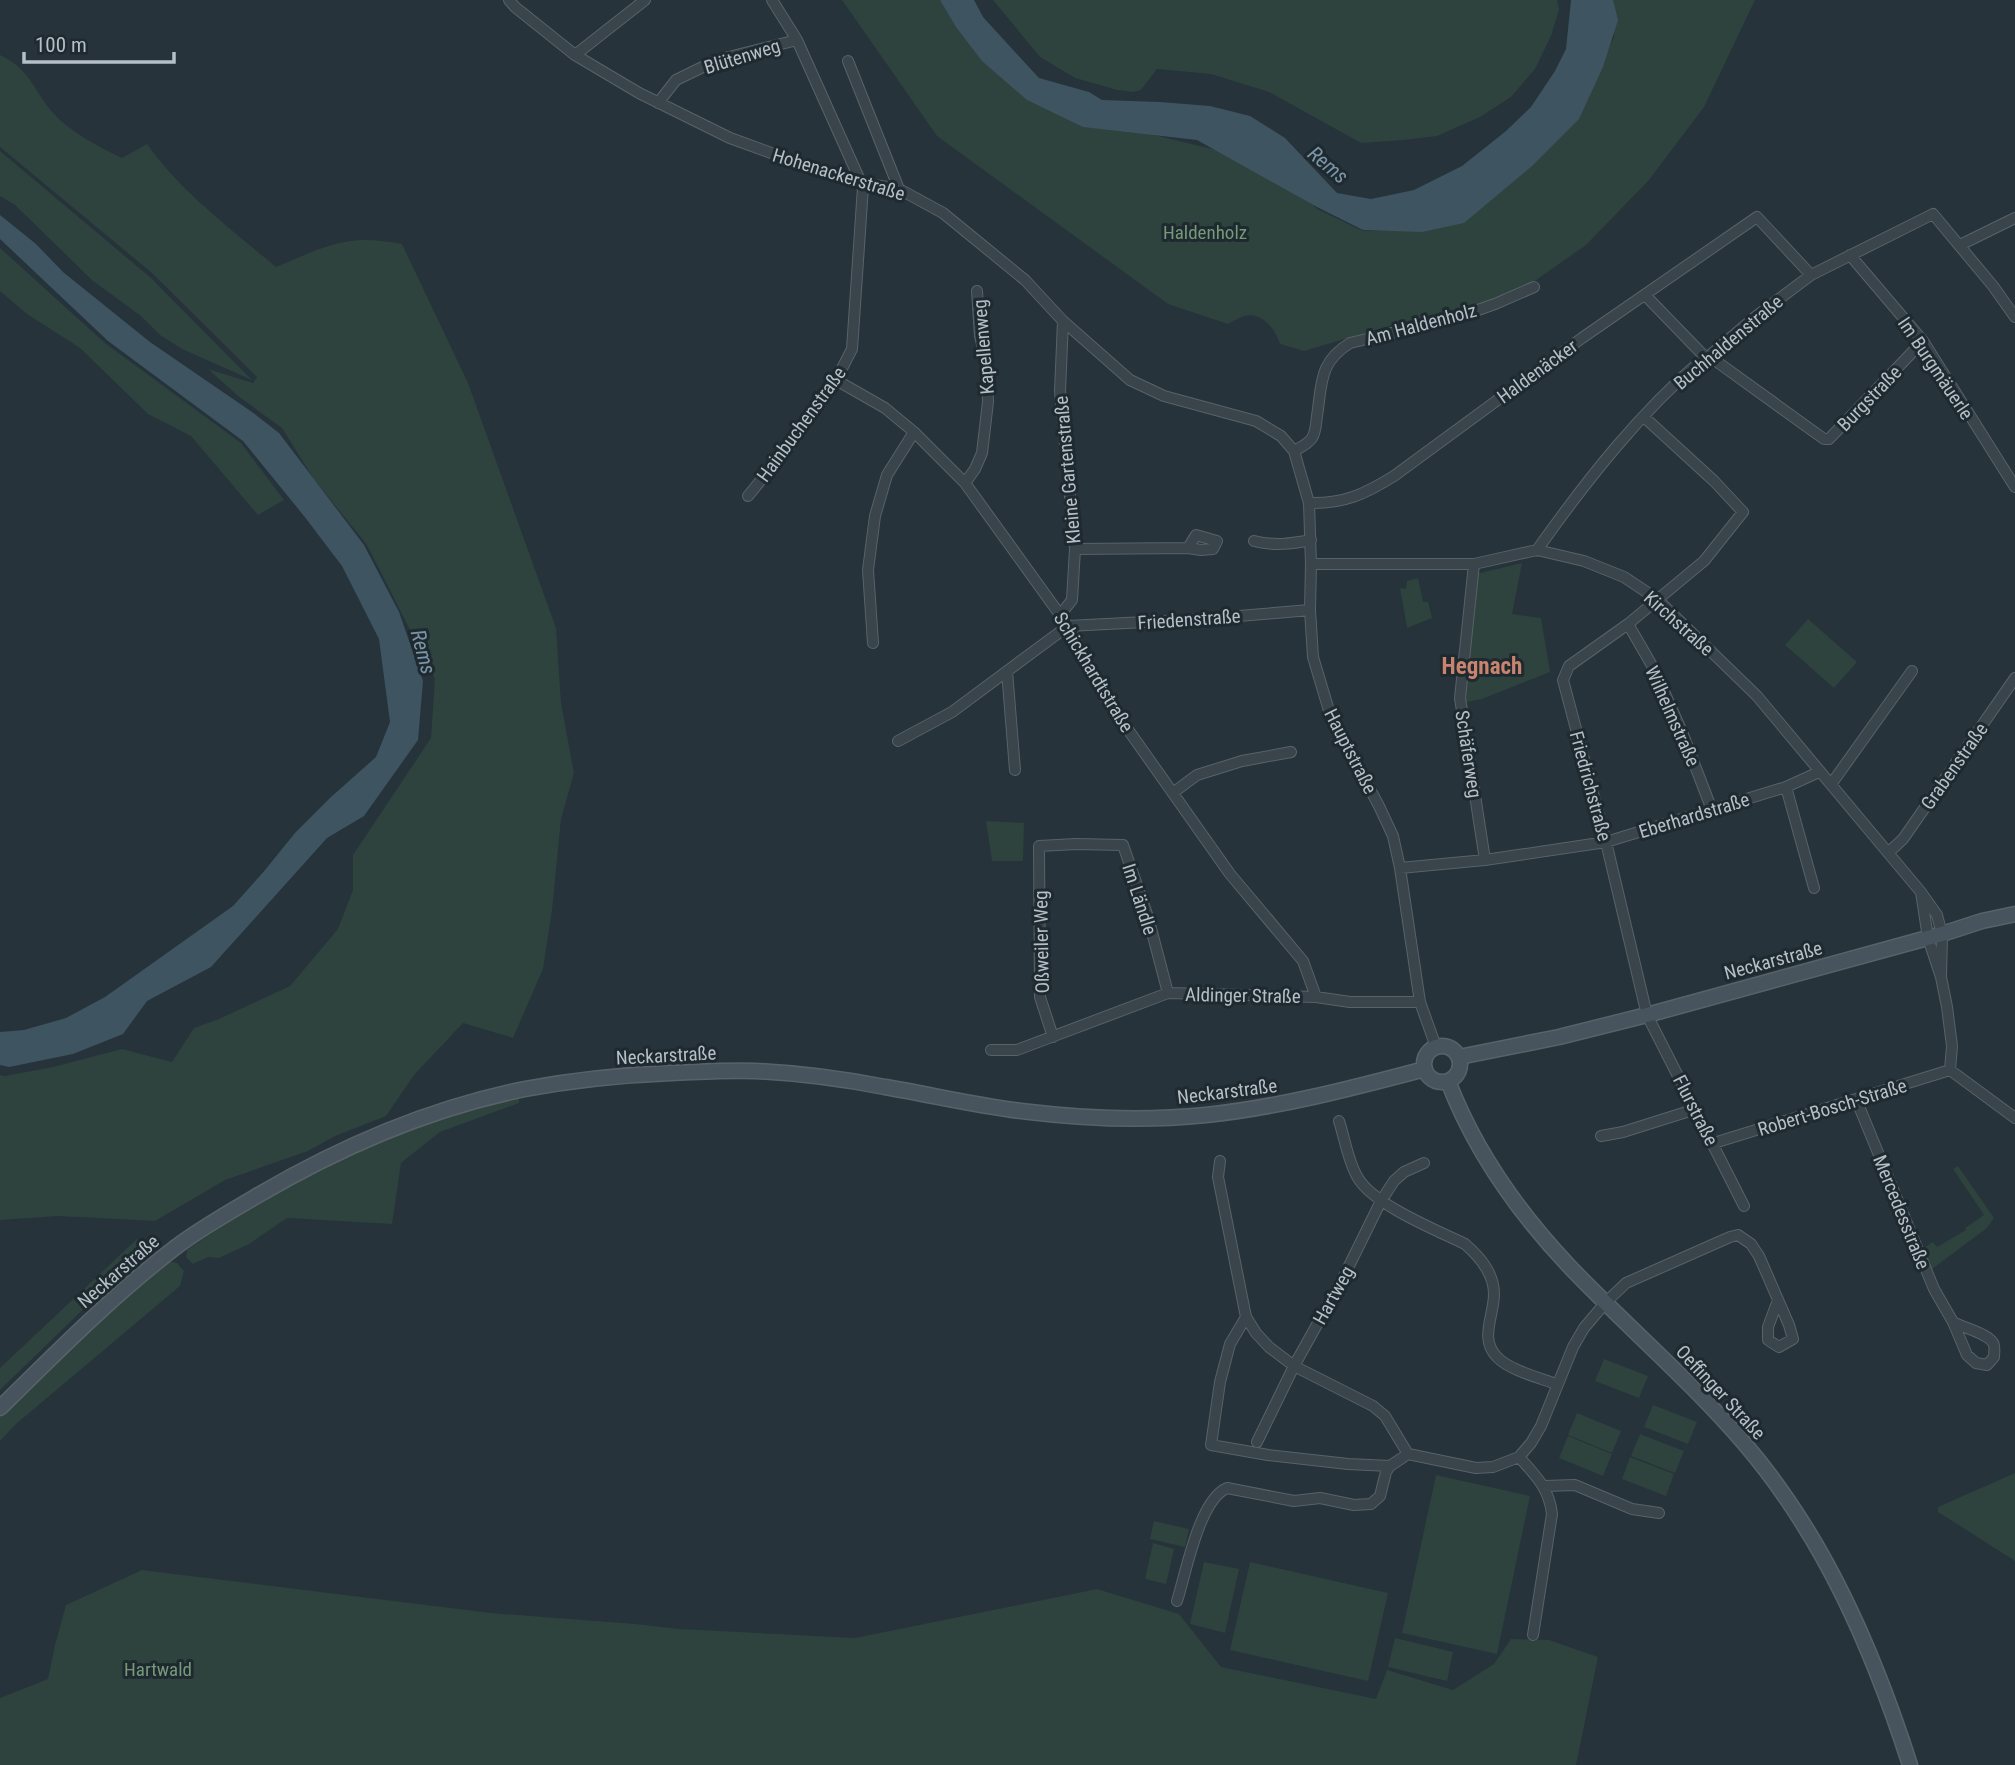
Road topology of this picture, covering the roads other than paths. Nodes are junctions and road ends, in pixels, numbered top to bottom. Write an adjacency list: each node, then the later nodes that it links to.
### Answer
1 (645, 0): 5 (street)
2 (772, 0): 4 (street)
3 (515, 2): 5 (street, Hohenackerstraße)
4 (797, 40): 7 (street, Blütenweg); 8 (street)
5 (575, 55): 7 (street, Hohenackerstraße)
6 (849, 61): 9 (street)
7 (658, 103): 8 (street, Hohenackerstraße)
8 (863, 183): 9 (street, Hohenackerstraße); 21 (street, Hainbuchenstraße)
9 (899, 189): 18 (street, Hohenackerstraße)
10 (2015, 218): 11 (street)
11 (1960, 245): 12 (street, Buchhaldenstraße); 17 (street)
12 (1850, 254): 13 (street, Buchhaldenstraße); 19 (street, Im Burgmäuerle)
13 (1811, 275): 16 (street, Haldenäcker); 20 (street, Buchhaldenstraße)
14 (1534, 287): 24 (street, Am Haldenholz)
15 (977, 291): 25 (street, Kapellenweg)
16 (1645, 295): 20 (street, Burgstraße); 28 (street, Haldenäcker)
17 (2015, 317)
18 (1063, 321): 24 (street, Hohenackerstraße); 32 (street, Kleine Gartenstraße)
19 (1923, 341): 20 (street, Burgstraße); 26 (street, Im Burgmäuerle)
20 (1707, 356): 22 (street, Buchhaldenstraße)
21 (836, 380): 23 (street, Schickhardtstraße); 27 (street, Hainbuchenstraße)
22 (1644, 417): 33 (street, Buchhaldenstraße); 36 (street, Friedrichstraße)
23 (915, 432): 25 (street, Schickhardtstraße); 41 (street)
24 (1294, 451): 28 (street, Hauptstraße)
25 (965, 483): 38 (street, Schickhardtstraße)
26 (2015, 487)
27 (748, 496)
28 (1309, 503): 29 (street, Hauptstraße)
29 (1311, 540): 30 (street); 34 (street, Hauptstraße)
30 (1254, 541)
31 (1188, 548): 32 (street)
32 (1075, 549): 38 (street, Kleine Gartenstraße)
33 (1536, 550): 35 (street, Kirchstraße); 36 (street, Kirchstraße)
34 (1311, 564): 35 (street, Kirchstraße); 37 (street, Hauptstraße)
35 (1474, 564): 56 (street, Schäferweg)
36 (1657, 599): 39 (street, Friedrichstraße); 48 (street, Kirchstraße)
37 (1310, 610): 40 (street, Friedenstraße); 57 (street, Hauptstraße)
38 (1060, 615): 40 (street, Schickhardtstraße)
39 (1628, 624): 52 (street, Wilhelmstraße); 53 (street, Friedrichstraße)
40 (1068, 626): 42 (street); 51 (street, Schickhardtstraße)
41 (873, 643)
42 (1007, 671): 45 (street); 47 (street)
43 (1912, 671): 49 (street)
44 (2015, 678): 55 (street, Grabenstraße)
45 (898, 741)
46 (1291, 752): 51 (street)
47 (1015, 770)
48 (1819, 772): 49 (street, Kirchstraße); 50 (street, Eberhardstraße)
49 (1832, 783): 55 (street, Kirchstraße)
50 (1786, 787): 52 (street, Eberhardstraße); 58 (street)
51 (1174, 792): 62 (street, Schickhardtstraße)
52 (1713, 810): 53 (street, Eberhardstraße)
53 (1606, 842): 56 (street, Eberhardstraße); 64 (street, Friedrichstraße)
54 (1039, 846): 61 (street, Im Ländle); 65 (street, Oßweiler Weg)
55 (1889, 852): 60 (street, Kirchstraße)
56 (1485, 860): 57 (street, Eberhardstraße)
57 (1400, 868): 63 (street, Hauptstraße)
58 (1814, 888)
59 (2015, 914): 60 (main road, Neckarstraße)
60 (1935, 936): 64 (main road, Neckarstraße); 70 (street, Kirchstraße)
61 (1168, 993): 62 (street, Aldinger Straße); 65 (street, Aldinger Straße)
62 (1316, 997): 63 (street, Aldinger Straße)
63 (1420, 1002): 66 (street, Hauptstraße)
64 (1647, 1015): 68 (main road, Neckarstraße); 73 (street, Flurstraße)
65 (1053, 1037): 67 (street, Aldinger Straße)
66 (1436, 1047): 68 (main road); 69 (main road)
67 (991, 1050)
68 (1459, 1057): 71 (main road)
69 (1425, 1069): 71 (main road); 88 (main road, Neckarstraße)
70 (1950, 1070): 72 (street, Robert-Bosch-Straße); 74 (street)
71 (1448, 1081): 83 (main road, Oeffinger Straße)
72 (1856, 1099): 77 (street, Robert-Bosch-Straße); 85 (street, Mercedesstraße)
73 (1696, 1109): 76 (street); 77 (street, Flurstraße)
74 (2015, 1118)
75 (1339, 1121): 80 (street)
76 (1601, 1136)
77 (1714, 1143): 81 (street, Flurstraße)
78 (1220, 1161): 84 (street)
79 (1424, 1163): 80 (street, Hartweg)
80 (1381, 1201): 86 (street, Hartweg); 87 (street)
81 (1744, 1206)
82 (1778, 1300): 83 (street)
83 (1606, 1302): 87 (street); 97 (main road, Oeffinger Straße)
84 (1246, 1317): 86 (street); 92 (street)
85 (1953, 1322): 85 (street, Mercedesstraße)
86 (1294, 1366): 89 (street, Hartweg); 90 (street)
87 (1556, 1384): 91 (street)
88 (0, 1408)
89 (1257, 1442)
90 (1408, 1454): 91 (street); 92 (street)
91 (1519, 1457): 93 (street)
92 (1390, 1466): 95 (street)
93 (1544, 1486): 94 (street); 96 (street)
94 (1658, 1513)
95 (1177, 1601)
96 (1533, 1634)
97 (1910, 1765)

